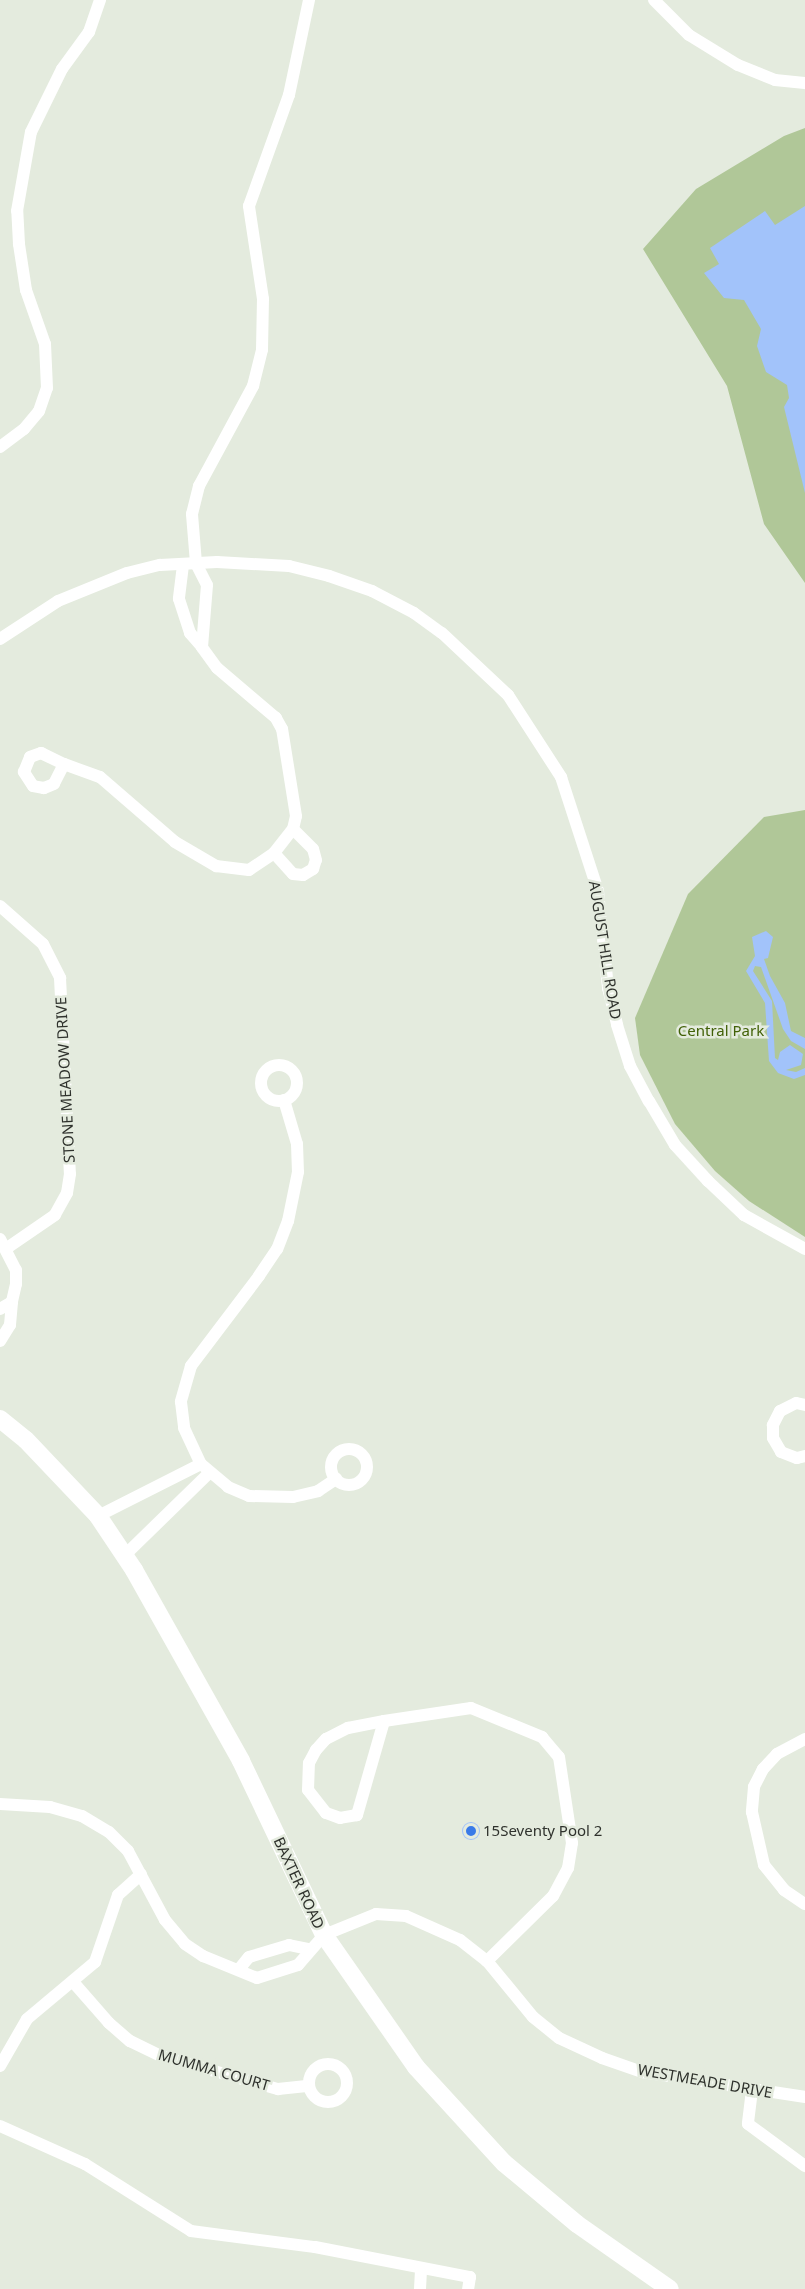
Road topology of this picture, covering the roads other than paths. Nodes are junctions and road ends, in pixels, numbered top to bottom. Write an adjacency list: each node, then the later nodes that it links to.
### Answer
1 (100, 0): 5 (street)
2 (309, 0): 6 (street)
3 (654, 0): 4 (street)
4 (805, 83)
5 (0, 447)
6 (189, 564): 7 (street, AUGUST HILL ROAD); 8 (street); 8 (street); 15 (street, AUGUST HILL ROAD)
7 (0, 639)
8 (202, 647): 10 (street)
9 (64, 764): 11 (street)
10 (293, 830): 11 (street); 11 (street)
11 (274, 853)
12 (0, 906): 14 (street, STONE MEADOW DRIVE)
13 (284, 1100): 22 (street)
14 (3, 1244): 16 (street, STONE MEADOW DRIVE)
15 (805, 1250)
16 (12, 1302): 17 (street); 18 (street, STONE MEADOW DRIVE)
17 (0, 1309)
18 (0, 1341)
19 (805, 1404): 21 (street)
20 (0, 1419): 24 (main road, BAXTER ROAD)
21 (805, 1456)
22 (206, 1468): 23 (street); 24 (street); 25 (street)
23 (336, 1479)
24 (98, 1516): 25 (main road, BAXTER ROAD)
25 (124, 1556): 31 (main road, BAXTER ROAD)
26 (384, 1721): 26 (street); 33 (street)
27 (805, 1739): 30 (street)
28 (0, 1804): 29 (street, WESTMEADE DRIVE)
29 (141, 1874): 34 (street, WESTMEADE DRIVE); 35 (street)
30 (805, 1904)
31 (324, 1935): 32 (street, WESTMEADE DRIVE); 33 (street, WESTMEADE DRIVE); 45 (main road, BAXTER ROAD)
32 (308, 1949): 34 (street); 34 (street, WESTMEADE DRIVE)
33 (487, 1960): 38 (street, WESTMEADE DRIVE)
34 (240, 1968)
35 (74, 1983): 36 (street); 37 (street, MUMMA COURT)
36 (0, 2066)
37 (309, 2086)
38 (752, 2090): 39 (street, WESTMEADE DRIVE); 41 (street)
39 (805, 2097)
40 (0, 2126): 42 (street)
41 (805, 2166)
42 (421, 2268): 43 (street); 44 (street)
43 (420, 2289)
44 (468, 2289)
45 (670, 2289)

